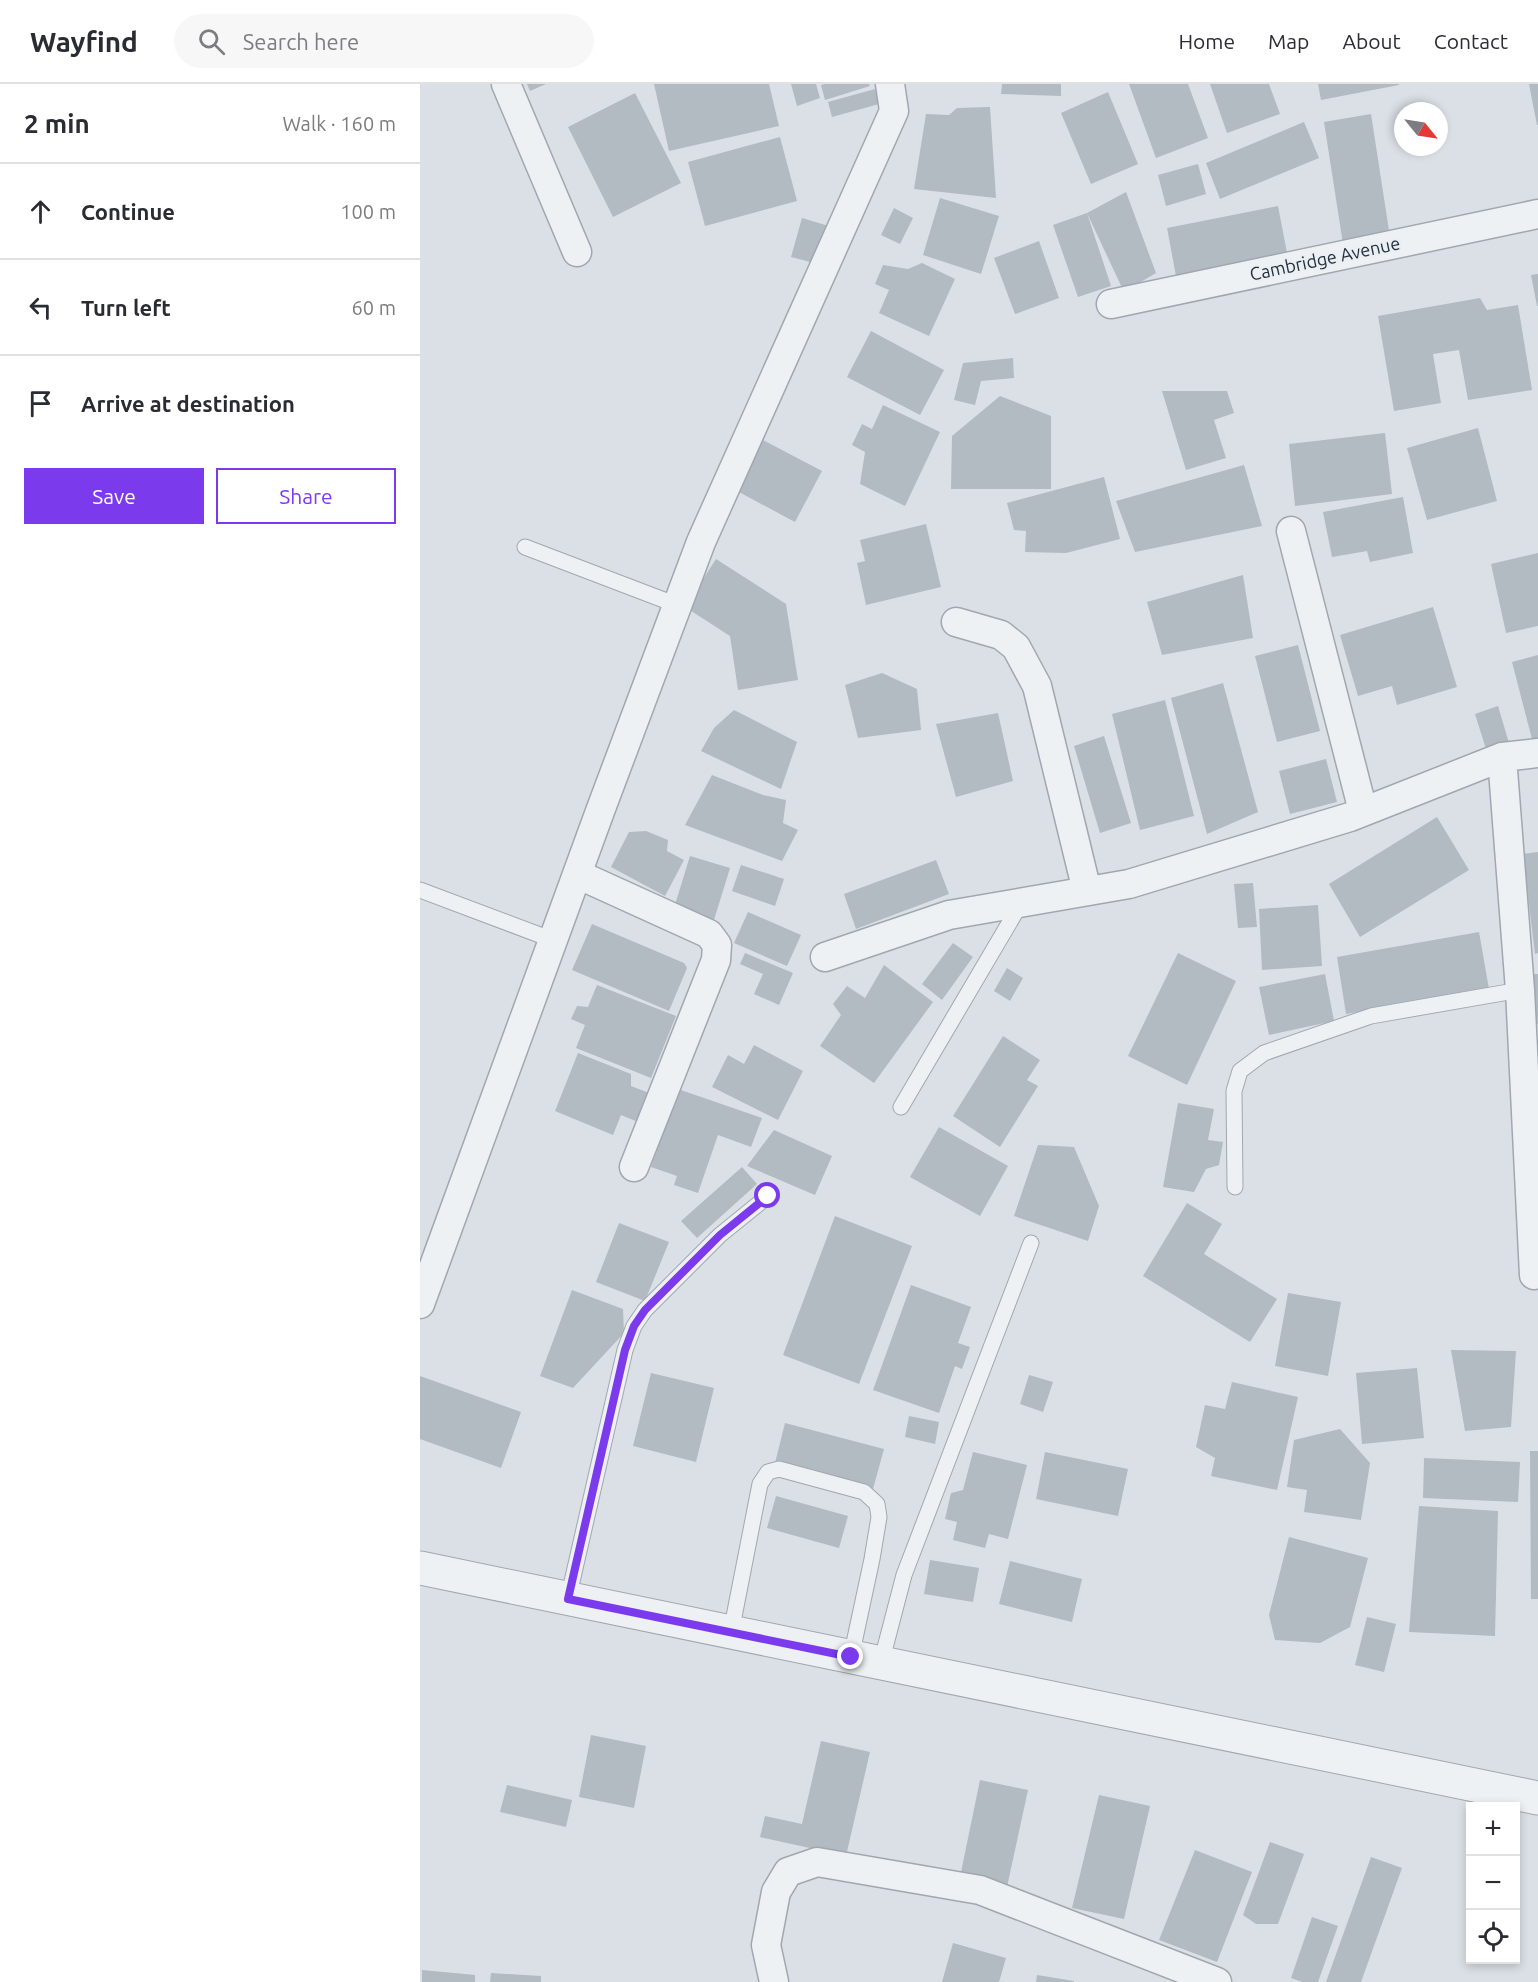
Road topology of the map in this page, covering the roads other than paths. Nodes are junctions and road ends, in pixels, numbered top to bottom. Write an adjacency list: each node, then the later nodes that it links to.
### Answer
1 (506, 84): 4 (street)
2 (890, 84): 8 (street)
3 (1538, 214): 5 (street, Cambridge Avenue)
4 (577, 252)
5 (1112, 304)
6 (1291, 531): 12 (street)
7 (525, 547): 8 (lane)
8 (677, 605): 13 (street)
9 (956, 622): 15 (street)
10 (1538, 753): 11 (street)
11 (1502, 757): 12 (street); 19 (street)
12 (1363, 812): 15 (street)
13 (577, 874): 17 (street); 22 (street)
14 (420, 890): 17 (lane)
15 (1087, 891): 16 (street)
16 (1021, 903): 18 (street); 21 (lane)
17 (553, 940): 27 (street)
18 (825, 957)
19 (1520, 990): 20 (street); 23 (lane)
20 (1530, 1034): 26 (street)
21 (901, 1107)
22 (634, 1167)
23 (1235, 1187)
24 (768, 1196): 29 (lane)
25 (1031, 1243): 31 (lane)
26 (1534, 1275)
27 (420, 1304)
28 (420, 1568): 29 (street)
29 (568, 1599): 30 (street)
30 (731, 1632): 31 (street); 31 (lane)
31 (866, 1660): 32 (street)
32 (1538, 1798)
33 (774, 1982): 34 (street)
34 (1217, 1982)

